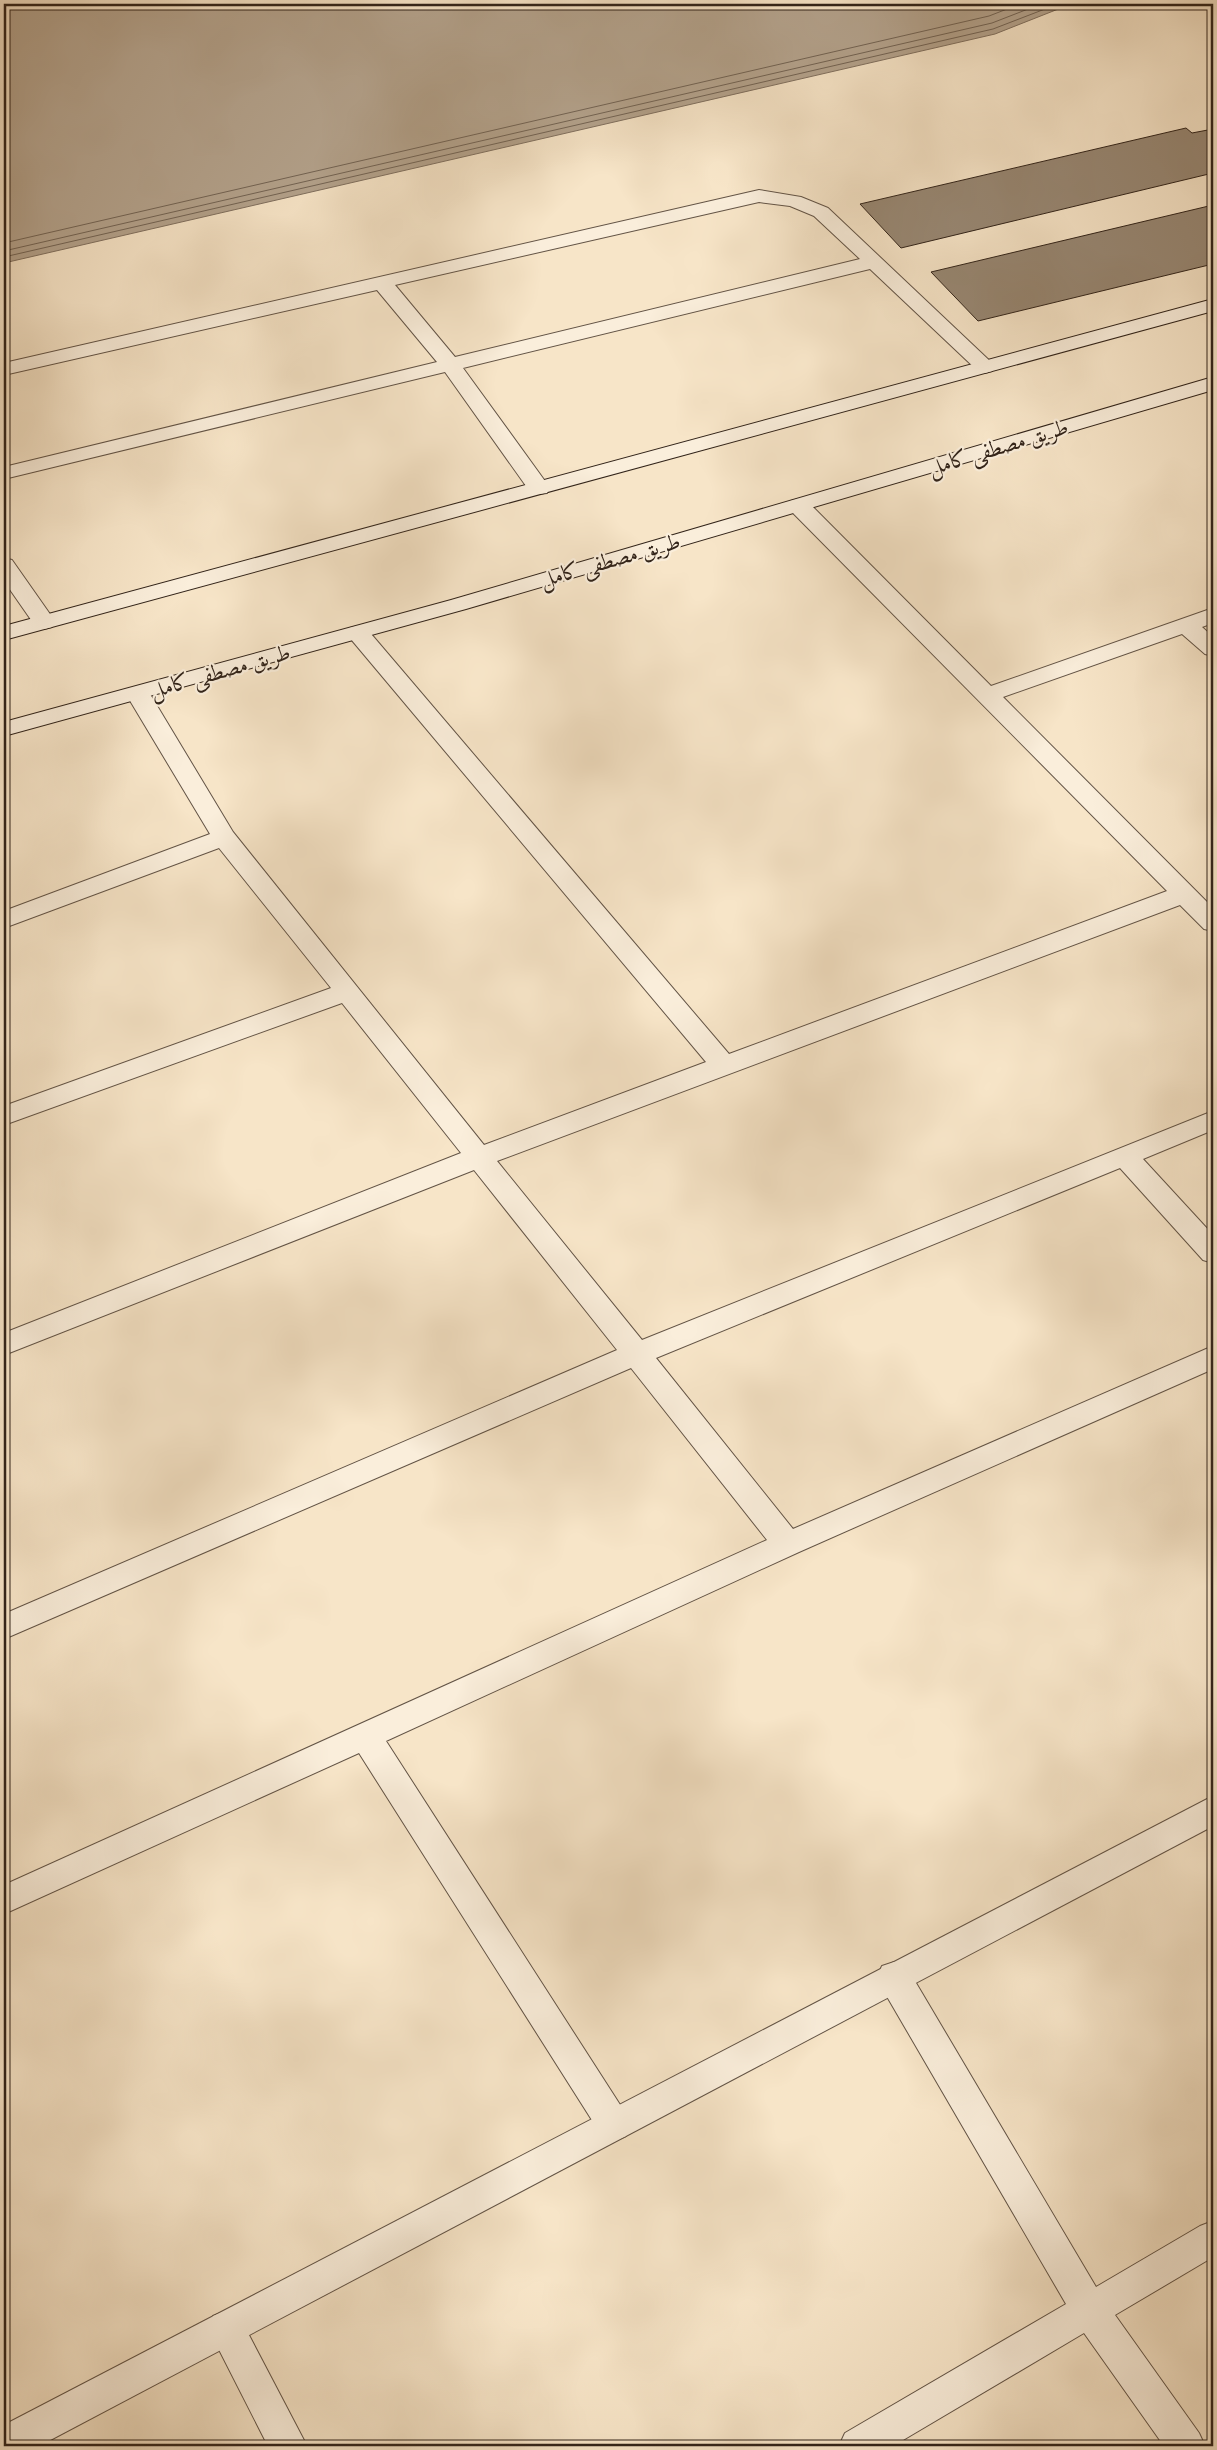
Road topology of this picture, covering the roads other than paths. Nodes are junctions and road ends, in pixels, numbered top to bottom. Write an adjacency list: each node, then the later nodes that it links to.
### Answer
1 (874, 262): 2 (main road); 4 (main road); 5 (main road)
2 (382, 283): 4 (main road); 6 (main road)
3 (1213, 305): 5 (main road)
4 (450, 365): 8 (main road); 9 (main road)
5 (985, 367): 9 (main road)
6 (4, 369)
7 (1213, 384): 10 (main road, طريق مصطفى كامل)
8 (4, 473)
9 (539, 488): 13 (main road)
10 (799, 506): 16 (main road, طريق مصطفى كامل); 19 (main road)
11 (4, 566): 13 (main road)
12 (1213, 615): 14 (main road)
13 (44, 622): 15 (main road)
14 (1186, 625): 17 (main road); 19 (main road)
15 (4, 633)
16 (358, 633): 18 (main road, طريق مصطفى كامل); 26 (main road)
17 (1213, 649)
18 (138, 694): 20 (main road, طريق مصطفى كامل); 21 (main road)
19 (987, 695): 22 (main road)
20 (4, 729)
21 (224, 837): 23 (main road); 25 (main road)
22 (1184, 894): 24 (main road); 26 (main road)
23 (4, 920)
24 (1213, 923)
25 (347, 992): 27 (main road); 29 (main road)
26 (724, 1066): 29 (main road)
27 (4, 1116)
28 (1213, 1120): 30 (main road)
29 (479, 1157): 32 (main road); 33 (main road)
30 (1126, 1157): 31 (main road); 33 (main road)
31 (1213, 1253)
32 (4, 1344)
33 (636, 1354): 35 (main road); 36 (main road)
34 (1213, 1357): 35 (main road)
35 (788, 1544): 37 (main road)
36 (4, 1627)
37 (365, 1736): 39 (main road); 41 (main road)
38 (1213, 1810): 40 (main road)
39 (4, 1900)
40 (894, 1977): 41 (main road); 43 (main road)
41 (614, 2125): 44 (main road)
42 (1213, 2238): 43 (main road)
43 (1089, 2310): 47 (main road); 48 (main road)
44 (226, 2328): 45 (main road); 46 (main road)
45 (4, 2445)
46 (288, 2446)
47 (858, 2446)
48 (1186, 2446)

